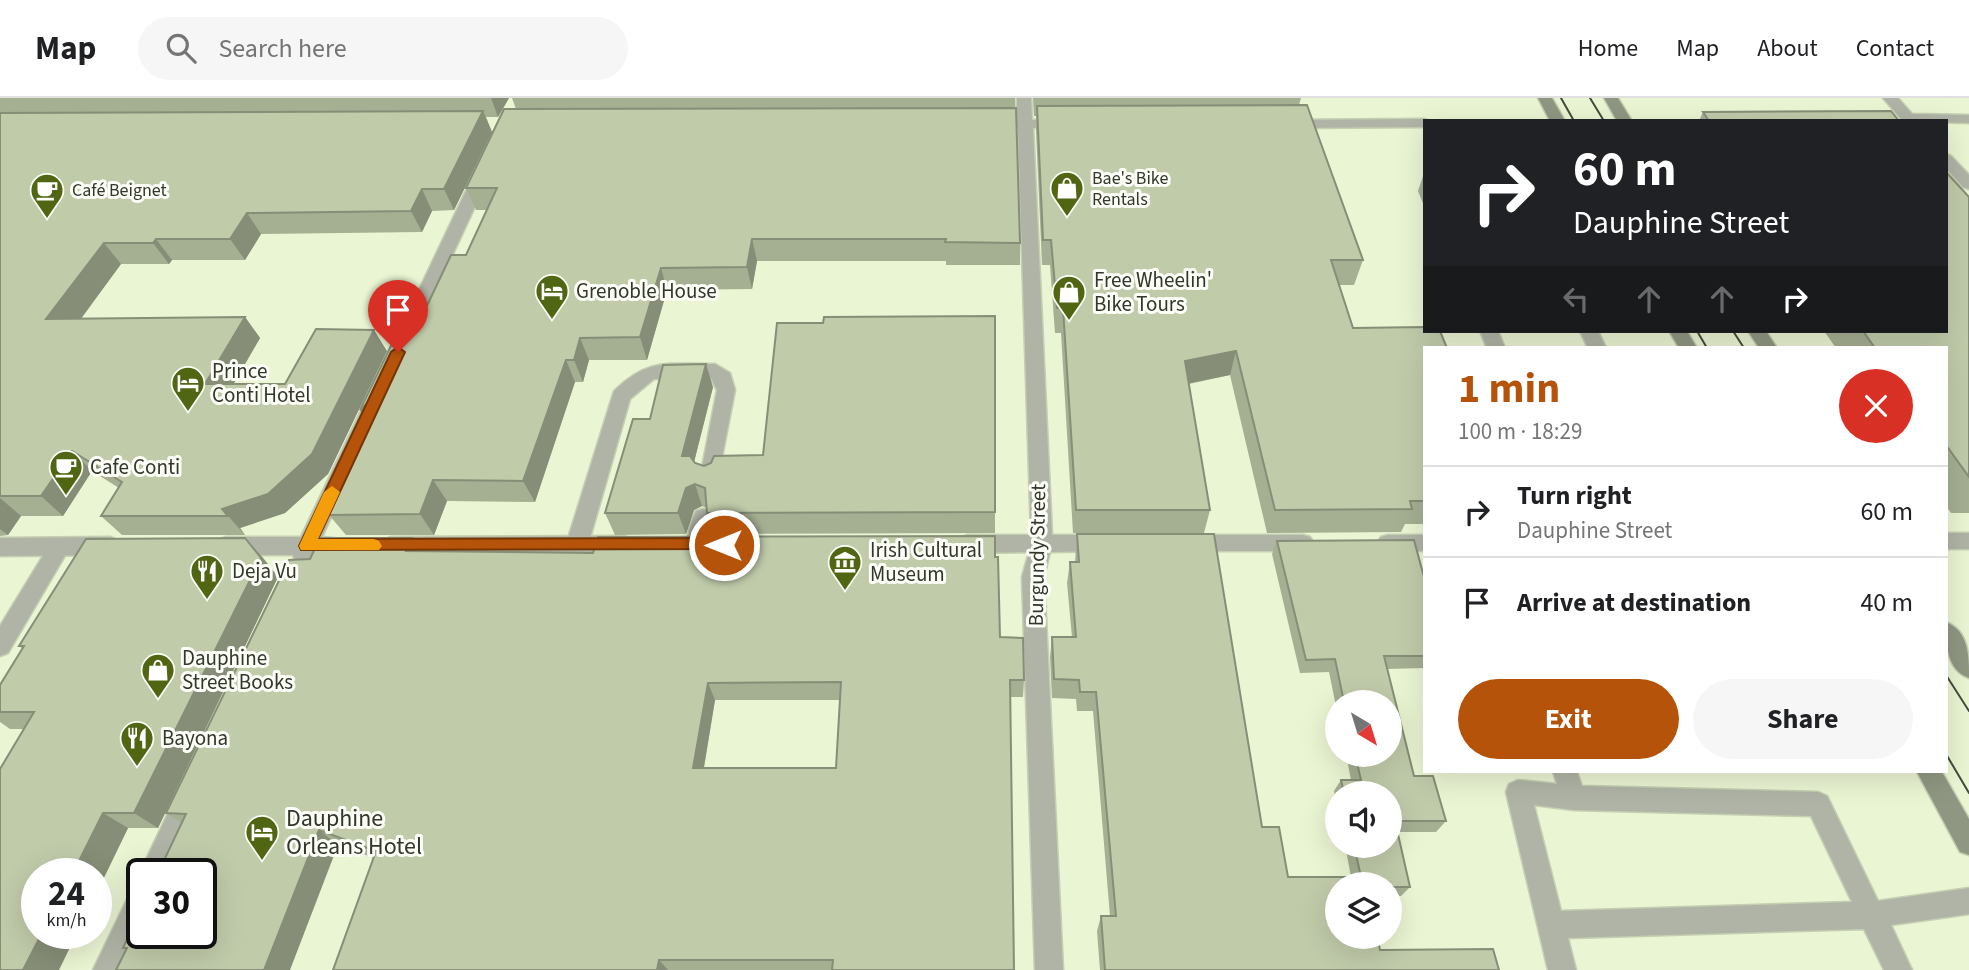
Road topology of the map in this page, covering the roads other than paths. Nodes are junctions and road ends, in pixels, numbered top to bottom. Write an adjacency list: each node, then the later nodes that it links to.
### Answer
1 (1024, 98): 12 (street, Burgundy Street)
2 (1545, 98): 5 (main road)
3 (1611, 98): 6 (main road)
4 (1890, 98): 7 (street)
5 (1557, 119)
6 (1624, 119)
7 (1909, 119)
8 (1948, 119): 9 (street)
9 (1969, 119)
10 (1423, 123): 14 (street)
11 (976, 124): 12 (street)
12 (1025, 124): 13 (street); 28 (street, Burgundy Street)
13 (1076, 124)
14 (1266, 124)
15 (494, 149): 36 (street)
16 (1948, 161): 17 (street)
17 (1969, 184)
18 (710, 478): 29 (street)
19 (703, 517): 32 (street)
20 (1948, 541): 21 (street)
21 (1969, 541)
22 (1126, 543): 28 (street)
23 (1167, 543): 24 (street)
24 (1330, 543)
25 (1370, 543): 26 (street)
26 (1423, 543)
27 (942, 544): 28 (street)
28 (1042, 544): 54 (street, Burgundy Street)
29 (577, 545): 30 (street); 36 (street)
30 (644, 545)
31 (671, 545): 32 (street)
32 (698, 545): 33 (street)
33 (725, 545)
34 (129, 546): 38 (street)
35 (199, 546): 36 (street)
36 (307, 546): 39 (street)
37 (0, 547): 38 (street)
38 (59, 547): 41 (street)
39 (296, 570)
40 (1948, 635): 42 (main road)
41 (0, 646)
42 (1969, 668)
43 (200, 772): 48 (street)
44 (1565, 773): 46 (street)
45 (1930, 773): 47 (main road)
46 (1574, 798): 50 (street); 51 (street)
47 (1969, 843)
48 (160, 858)
49 (1969, 901): 50 (street)
50 (1871, 915): 51 (street); 56 (street)
51 (1551, 925): 55 (street)
52 (126, 930): 53 (street)
53 (107, 970)
54 (1049, 970)
55 (1562, 970)
56 (1898, 970)

